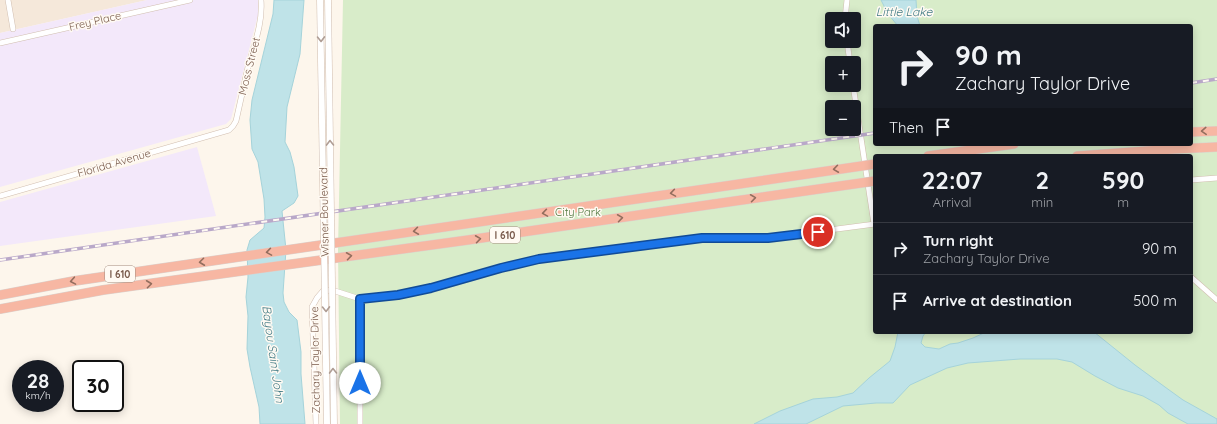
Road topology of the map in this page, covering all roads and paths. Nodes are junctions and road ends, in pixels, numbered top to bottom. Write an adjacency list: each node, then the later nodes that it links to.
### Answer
1 (8, 0): 8 (street)
2 (190, 0): 9 (street, Frey Place)
3 (261, 0): 11 (street, Moss Street)
4 (320, 0): 31 (street, Wisner Boulevard, one-way to 31, bridge)
5 (328, 0): 32 (street, Wisner Boulevard, one-way to 5, bridge)
6 (847, 0): 7 (street)
7 (846, 12)
8 (13, 29)
9 (0, 43)
10 (854, 92): 23 (street)
11 (229, 130): 22 (street, Florida Avenue)
12 (1217, 130): 13 (highway, one-way to 13)
13 (1193, 132)
14 (1000, 146): 16 (highway)
15 (1217, 147): 17 (highway)
16 (942, 154)
17 (1105, 154)
18 (873, 164): 26 (highway, I 610, one-way to 26, bridge)
19 (1217, 178): 20 (street)
20 (1193, 180)
21 (873, 181): 29 (highway, I 610, one-way to 21, bridge)
22 (0, 196)
23 (873, 217)
24 (873, 224): 27 (street, Zachary Taylor Drive)
25 (1193, 279): 28 (street)
26 (0, 295)
27 (360, 299): 30 (street, Zachary Taylor Drive); 33 (street)
28 (1217, 300)
29 (0, 309)
30 (316, 424)
31 (327, 424)
32 (334, 424)
33 (360, 424)

